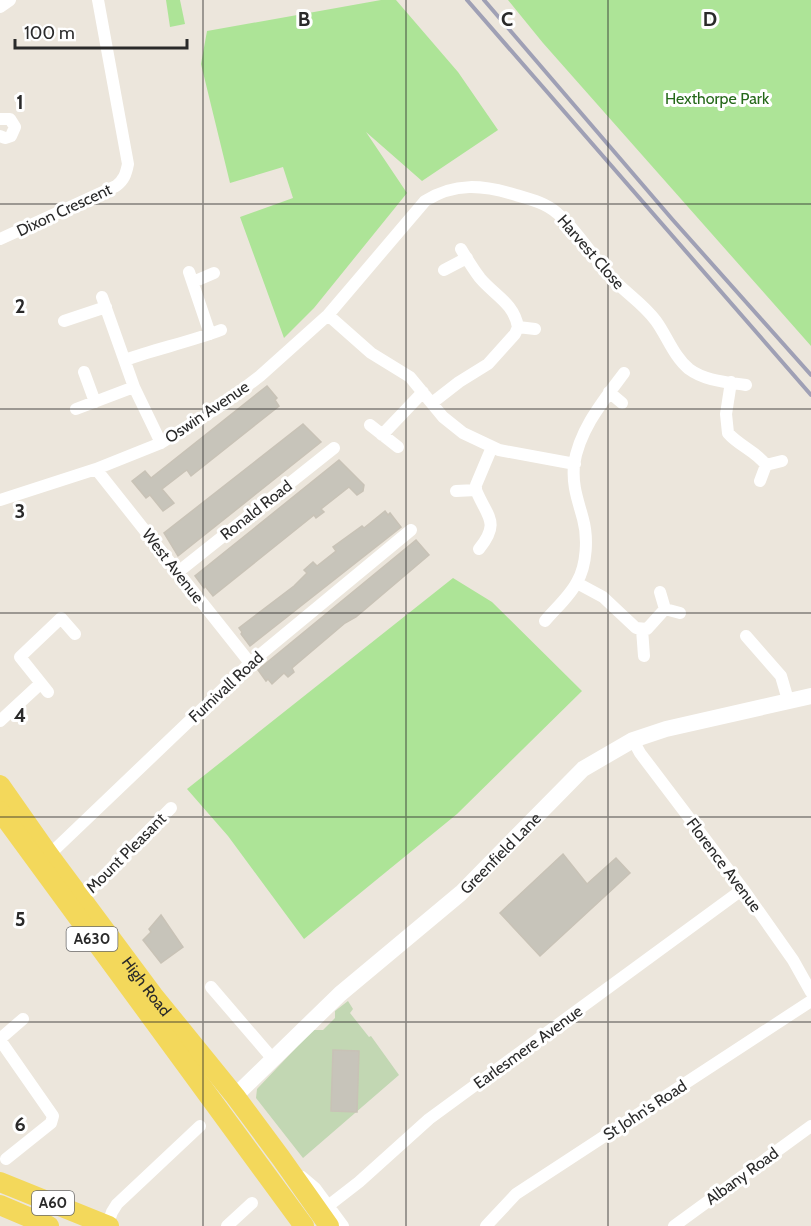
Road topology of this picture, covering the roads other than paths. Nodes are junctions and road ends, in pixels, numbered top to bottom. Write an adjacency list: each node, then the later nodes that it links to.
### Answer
1 (10, 0): 3 (street)
2 (98, 0): 6 (street, Dixon Crescent)
3 (0, 6)
4 (0, 119): 5 (street)
5 (0, 136)
6 (0, 239)
7 (444, 270): 11 (street)
8 (214, 273): 13 (street)
9 (328, 315): 16 (street, Harvest Close); 19 (street); 27 (street, Oswin Avenue)
10 (64, 321): 13 (street)
11 (518, 327): 12 (street); 22 (street)
12 (535, 329)
13 (124, 360): 18 (street)
14 (84, 372): 21 (street)
15 (624, 373): 20 (street)
16 (731, 382): 17 (street, Harvest Close); 33 (street)
17 (746, 385)
18 (134, 387): 21 (street); 27 (street)
19 (423, 392): 22 (street); 26 (street)
20 (609, 392): 23 (street); 32 (street)
21 (95, 402): 24 (street)
22 (432, 403): 29 (street)
23 (622, 403)
24 (76, 409)
25 (370, 425): 26 (street)
26 (382, 435): 28 (street)
27 (161, 443): 34 (street, Oswin Avenue)
28 (398, 447)
29 (492, 447): 32 (street); 36 (street)
30 (334, 448): 41 (street, Ronald Road)
31 (782, 461): 33 (street)
32 (574, 464): 42 (street)
33 (766, 465): 35 (street)
34 (96, 469): 38 (street, Oswin Avenue); 41 (street, West Avenue)
35 (760, 481)
36 (476, 490): 37 (street); 40 (street)
37 (456, 491)
38 (0, 500)
39 (411, 530): 51 (street, Furnivall Road)
40 (479, 549)
41 (178, 572): 51 (street, West Avenue)
42 (577, 583): 46 (street); 47 (street)
43 (660, 592): 44 (street)
44 (665, 609): 45 (street); 47 (street)
45 (680, 613)
46 (545, 621)
47 (642, 629): 50 (street)
48 (75, 634): 54 (street)
49 (746, 636): 53 (street)
50 (644, 656)
51 (250, 663): 59 (street, Furnivall Road)
52 (811, 696): 53 (street, Greenfield Lane)
53 (788, 700): 55 (street, Greenfield Lane)
54 (0, 721)
55 (633, 740): 60 (street, Florence Avenue); 67 (street, Greenfield Lane)
56 (0, 785): 59 (main road, High Road / A630)
57 (171, 808): 61 (street, Mount Pleasant)
58 (0, 811): 68 (main road, High Road / A630)
59 (49, 855): 61 (main road, High Road / A630)
60 (743, 889): 63 (street, Florence Avenue); 75 (street, Earlesmere Avenue)
61 (82, 898): 68 (main road, High Road / A630)
62 (212, 987): 67 (street)
63 (811, 992)
64 (811, 1001): 80 (street, St John's Road)
65 (23, 1019): 66 (street)
66 (0, 1040): 71 (street)
67 (273, 1058): 68 (street, Greenfield Lane)
68 (223, 1101): 75 (main road, High Road / A630); 75 (main road, High Road / A630)
69 (201, 1125): 77 (street)
70 (811, 1126): 81 (street, Albany Road)
71 (6, 1159)
72 (0, 1182): 77 (main road, A60)
73 (252, 1203): 78 (street)
74 (0, 1205): 76 (main road, A60)
75 (317, 1219): 79 (street, High Road)
76 (49, 1226)
77 (107, 1226)
78 (227, 1226)
79 (343, 1226)
80 (486, 1226)
81 (674, 1226)

